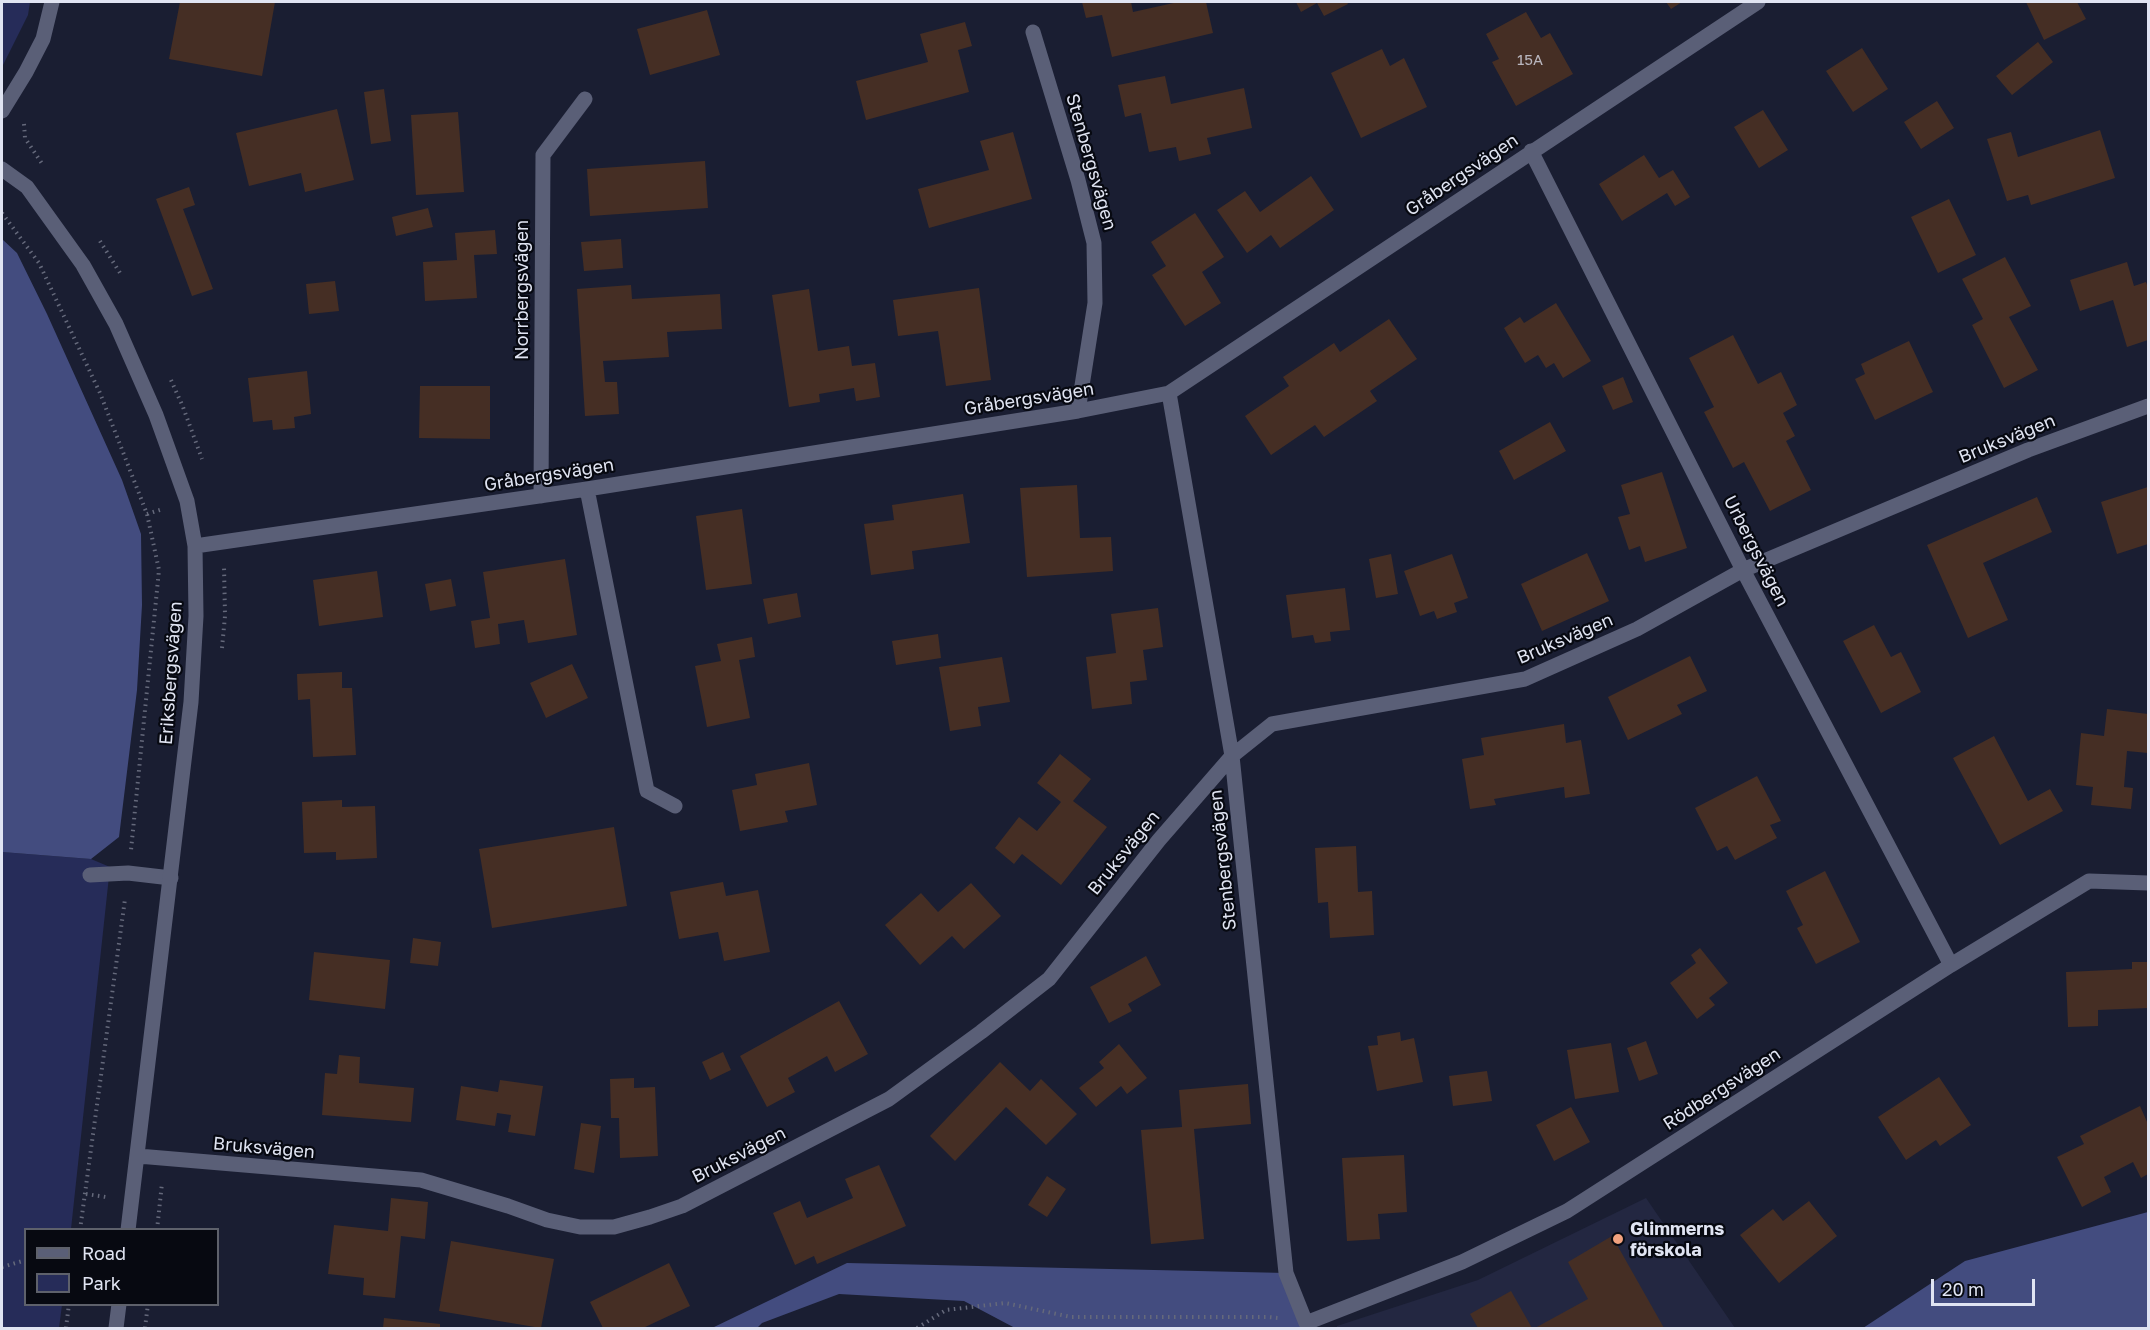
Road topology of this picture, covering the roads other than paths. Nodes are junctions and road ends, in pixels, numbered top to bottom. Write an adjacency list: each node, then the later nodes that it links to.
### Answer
1 (52, 2): 5 (street)
2 (1758, 2): 6 (street, Gråbergsvägen)
3 (1033, 32): 10 (street, Stenbergsvägen)
4 (585, 99): 12 (street, Norrbergsvägen)
5 (2, 111)
6 (1531, 151): 8 (street, Gråbergsvägen); 14 (street, Urbergsvägen)
7 (2, 169): 13 (street, Eriksbergsvägen)
8 (1169, 393): 10 (street, Gråbergsvägen); 15 (street, Stenbergsvägen)
9 (2148, 405): 14 (street, Bruksvägen)
10 (1078, 411): 11 (street, Gråbergsvägen)
11 (587, 489): 12 (street, Gråbergsvägen); 16 (street)
12 (541, 496): 13 (street, Gråbergsvägen)
13 (195, 546): 18 (street, Eriksbergsvägen)
14 (1743, 570): 15 (street, Bruksvägen); 20 (street, Urbergsvägen)
15 (1232, 756): 21 (street, Bruksvägen); 24 (street, Stenbergsvägen)
16 (675, 806)
17 (90, 875): 18 (street)
18 (171, 878): 21 (street, Eriksbergsvägen)
19 (2148, 883): 20 (street, Rödbergsvägen)
20 (1951, 965): 24 (street, Rödbergsvägen)
21 (138, 1156): 22 (street, Eriksbergsvägen)
22 (128, 1228)
23 (119, 1306): 25 (street)
24 (1306, 1323)
25 (116, 1329)

